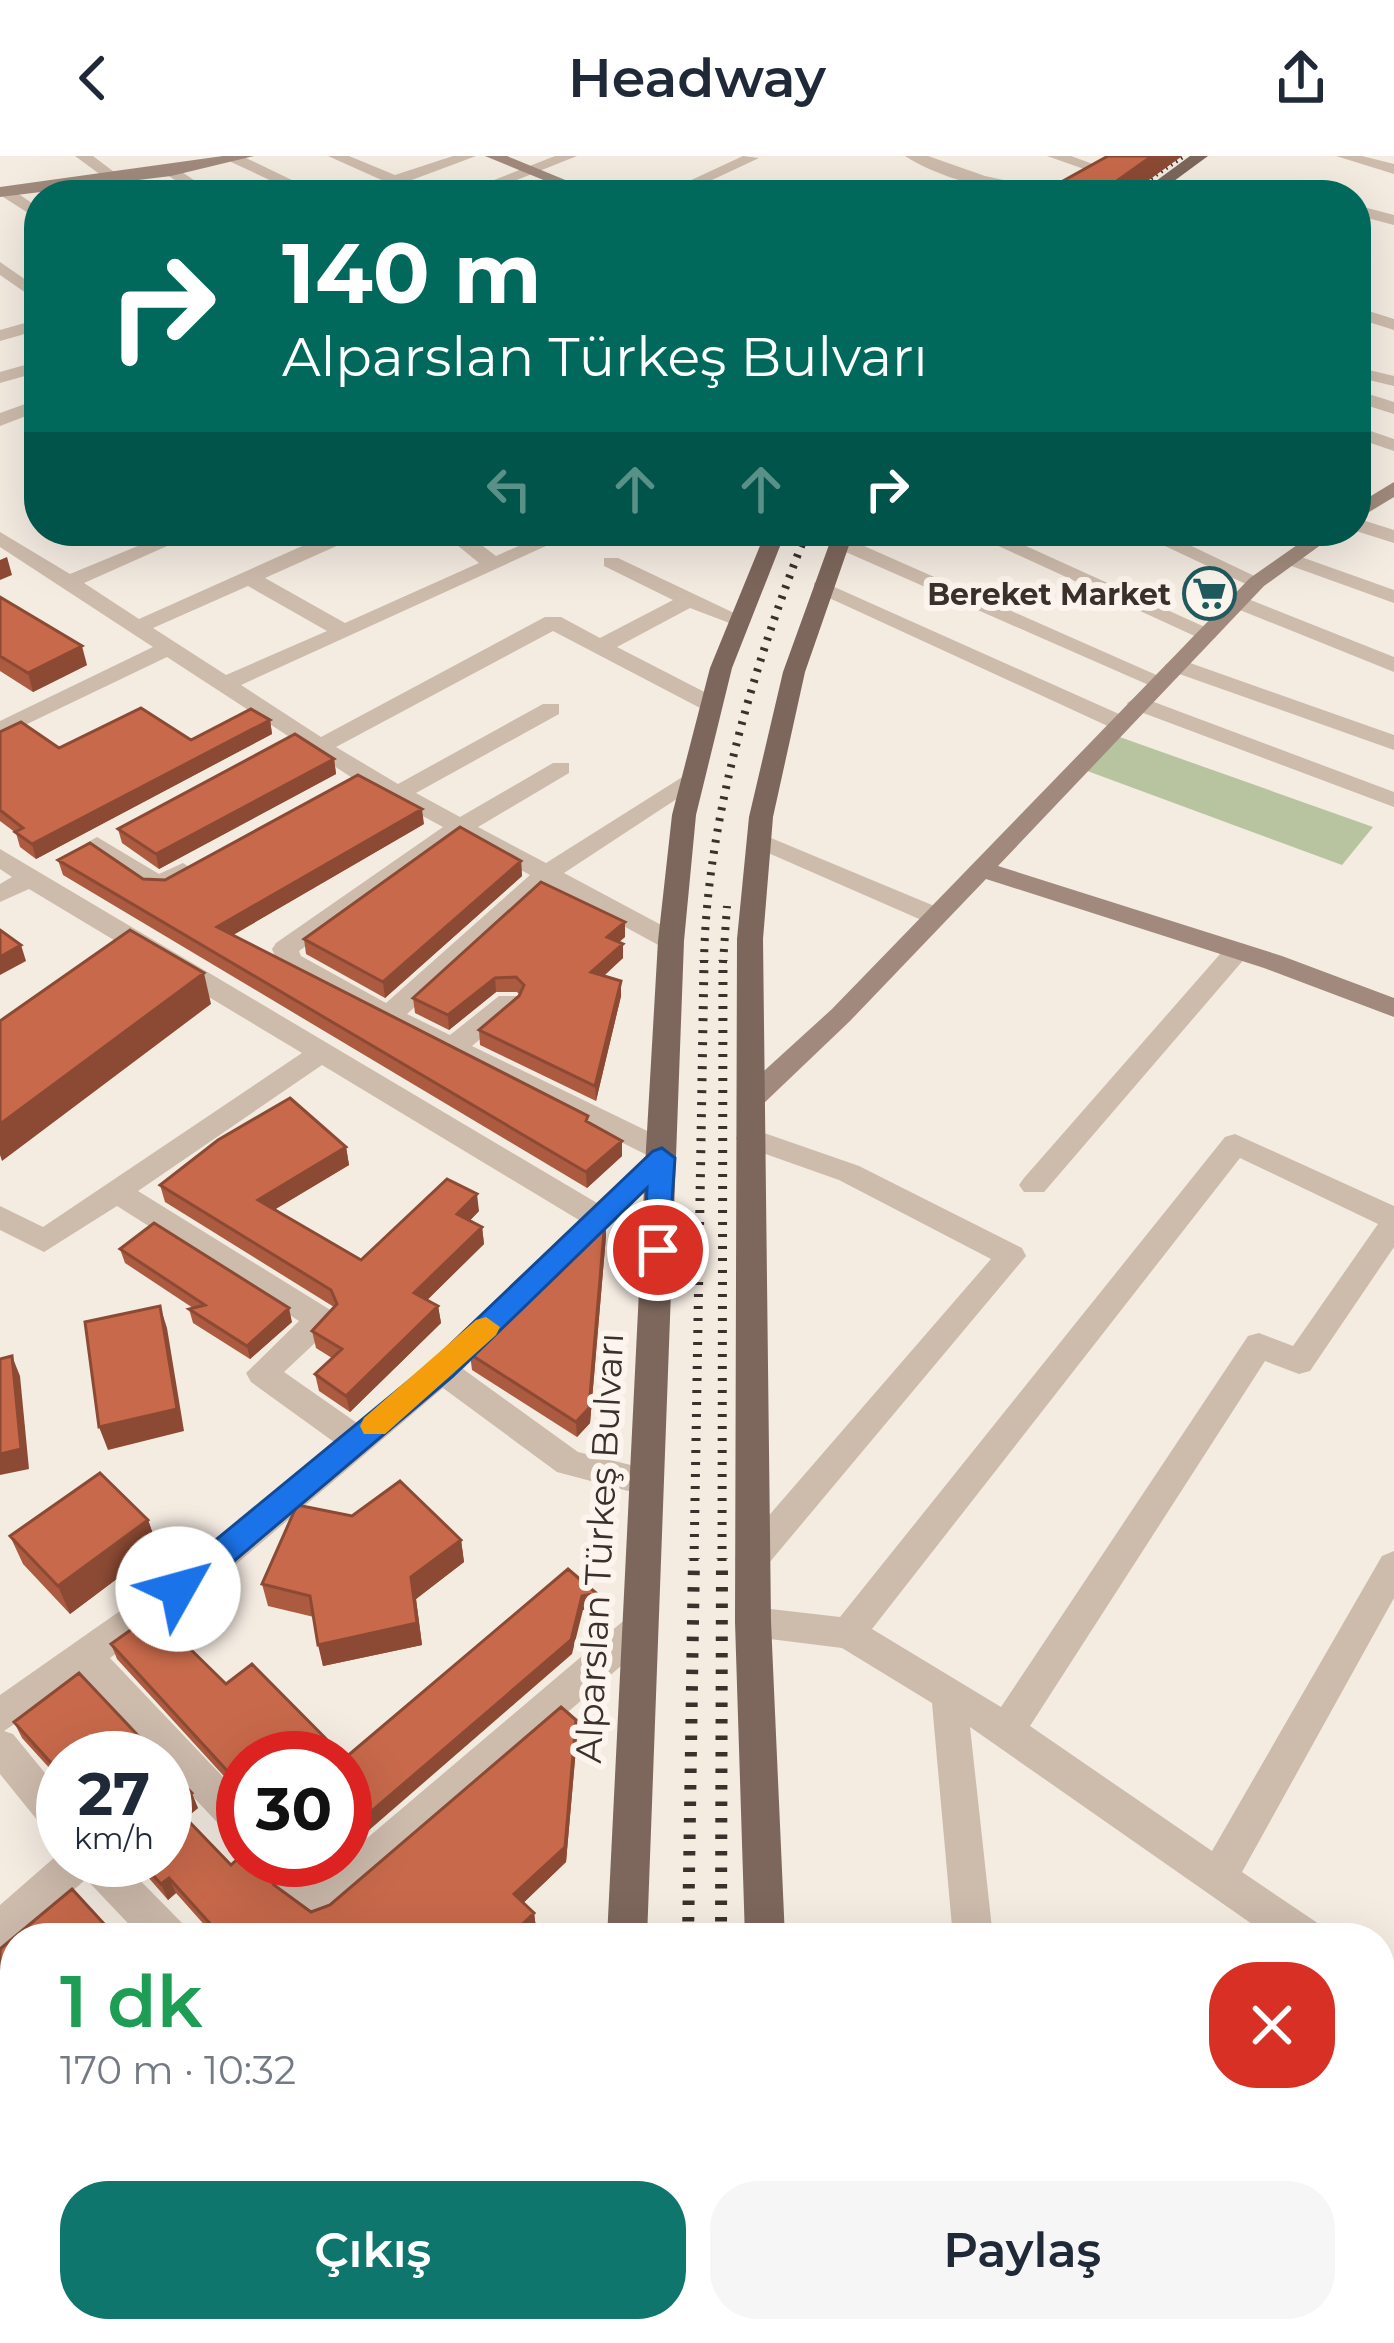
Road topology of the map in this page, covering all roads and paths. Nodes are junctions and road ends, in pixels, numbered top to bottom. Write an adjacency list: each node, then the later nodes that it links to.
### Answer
1 (83, 156): 17 (street)
2 (468, 156): 22 (street)
3 (493, 156): 14 (main road)
4 (569, 156): 14 (street)
5 (913, 156): 26 (street)
6 (1055, 156): 13 (street)
7 (1200, 156): 28 (main road)
8 (1344, 156): 15 (street)
9 (241, 157): 12 (main road); 20 (street)
10 (348, 158): 21 (street)
11 (751, 158): 25 (street)
12 (207, 160): 16 (main road)
13 (1109, 167): 27 (main road)
14 (528, 170): 23 (street); 24 (main road)
15 (1394, 170)
16 (171, 171): 18 (main road); 19 (street)
17 (105, 180)
18 (138, 180)
19 (185, 180)
20 (286, 180)
21 (392, 180)
22 (397, 180)
23 (502, 180)
24 (546, 180)
25 (701, 180)
26 (982, 180)
27 (1086, 180)
28 (1166, 180)
29 (0, 268): 30 (street)
30 (8, 282)
31 (3, 540): 47 (street)
32 (155, 546): 47 (street)
33 (321, 546): 45 (street)
34 (470, 546): 44 (street)
35 (533, 546): 44 (street)
36 (770, 546): 52 (main road, Alparslan Türkeş Bulvarı)
37 (838, 546): 48 (main road)
38 (866, 546): 59 (street)
39 (1010, 546): 55 (street)
40 (1177, 546): 46 (street)
41 (1303, 546): 42 (main road)
42 (1290, 559): 46 (main road); 49 (street)
43 (610, 562): 50 (street)
44 (493, 563): 54 (street)
45 (249, 578): 53 (street); 54 (street)
46 (1257, 581): 51 (main road)
47 (67, 583): 53 (street)
48 (821, 587): 64 (street); 73 (main road)
49 (1394, 597)
50 (689, 600): 52 (street); 56 (street)
51 (1238, 601): 55 (main road); 58 (street)
52 (740, 621): 62 (main road, Alparslan Türkeş Bulvarı)
53 (136, 628): 57 (street)
54 (342, 630): 60 (street)
55 (1207, 633): 59 (main road)
56 (600, 647): 62 (street); 66 (street)
57 (166, 649): 60 (street); 65 (street)
58 (1394, 665)
59 (1168, 673): 61 (main road); 67 (street)
60 (221, 686): 66 (street)
61 (1138, 703): 64 (main road); 71 (street)
62 (712, 705): 69 (main road, Alparslan Türkeş Bulvarı)
63 (551, 709): 70 (street)
64 (1120, 723): 76 (main road)
65 (0, 730)
66 (298, 743): 70 (street)
67 (1394, 743)
68 (561, 768): 72 (street)
69 (692, 781): 77 (street); 81 (main road, Alparslan Türkeş Bulvarı)
70 (398, 794): 72 (street)
71 (1394, 800)
72 (458, 828): 77 (street); 85 (street)
73 (759, 840): 80 (street); 88 (main road)
74 (0, 857): 78 (street)
75 (199, 862): 78 (street)
76 (981, 868): 80 (main road); 82 (main road)
77 (547, 873): 81 (street); 85 (street)
78 (29, 878): 79 (street); 87 (street)
79 (0, 894)
80 (935, 916): 88 (main road)
81 (671, 941): 90 (main road, Alparslan Türkeş Bulvarı)
82 (1238, 951): 84 (main road); 91 (street)
83 (508, 1002): 86 (street)
84 (1394, 1008)
85 (388, 1016): 86 (street)
86 (455, 1046): 90 (street)
87 (321, 1053): 92 (street); 94 (street)
88 (751, 1100): 89 (main road)
89 (750, 1138): 99 (main road); 99 (street)
90 (661, 1154): 94 (street); 98 (main road, Alparslan Türkeş Bulvarı)
91 (1034, 1185)
92 (117, 1192): 93 (street); 97 (street)
93 (0, 1217)
94 (599, 1218): 96 (street)
95 (1394, 1222): 103 (street); 107 (street)
96 (442, 1370): 97 (street); 98 (street)
97 (357, 1442): 104 (street)
98 (647, 1482): 102 (main road, Alparslan Türkeş Bulvarı)
99 (752, 1559): 101 (main road)
100 (1394, 1566): 112 (street)
101 (753, 1622): 103 (street); 120 (main road)
102 (640, 1628): 111 (street); 119 (main road, Alparslan Türkeş Bulvarı)
103 (848, 1633): 105 (street)
104 (85, 1656): 106 (street); 110 (street)
105 (950, 1696): 107 (street); 121 (street)
106 (0, 1716)
107 (1007, 1730): 112 (street)
108 (0, 1746): 109 (street)
109 (36, 1791)
110 (216, 1795)
111 (372, 1858)
112 (1218, 1878): 122 (street)
113 (49, 1887): 117 (street)
114 (120, 1887): 118 (street)
115 (302, 1887): 116 (street)
116 (338, 1887)
117 (8, 1923)
118 (155, 1923)
119 (628, 1923)
120 (764, 1923)
121 (972, 1923)
122 (1283, 1923)

